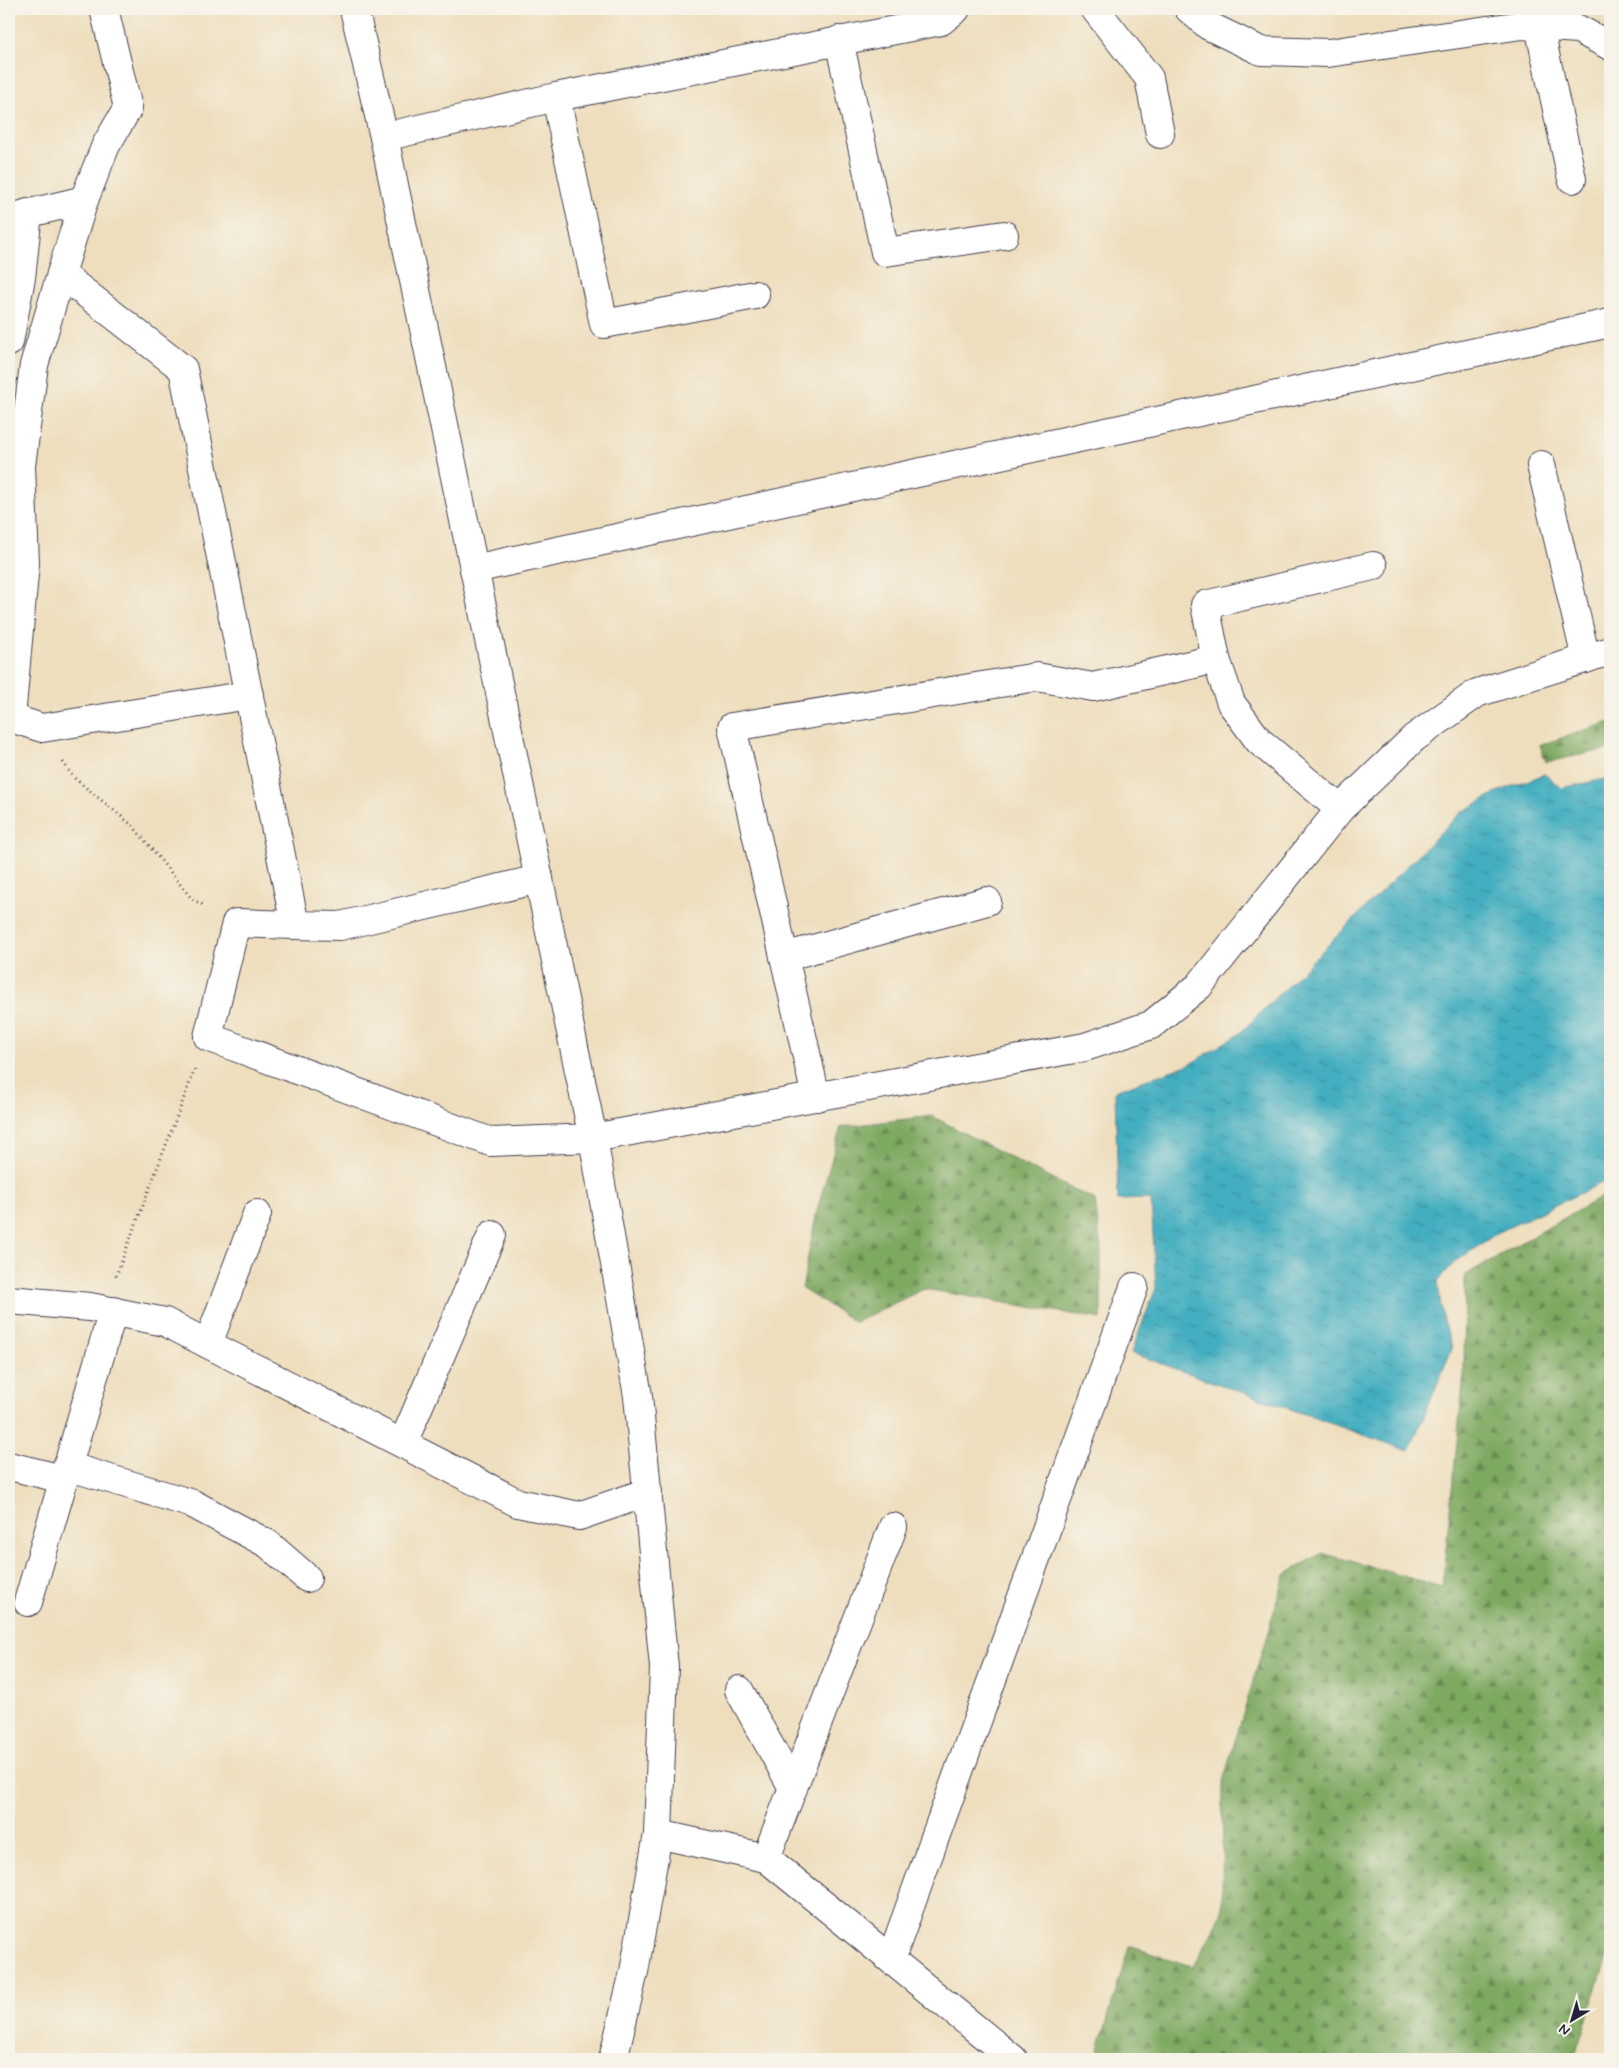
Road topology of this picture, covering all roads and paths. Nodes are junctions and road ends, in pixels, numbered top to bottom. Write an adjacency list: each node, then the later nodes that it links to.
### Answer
1 (104, 9): 13 (street)
2 (354, 9): 11 (street)
3 (956, 9): 7 (street)
4 (1095, 9): 10 (street)
5 (1189, 9): 6 (street)
6 (1539, 26): 8 (street); 12 (street)
7 (840, 40): 9 (street); 15 (street)
8 (1610, 46)
9 (556, 97): 11 (street); 17 (street)
10 (1160, 134)
11 (384, 137): 22 (street)
12 (1572, 179)
13 (84, 200): 14 (street); 16 (street)
14 (18, 216): 19 (street)
15 (1004, 235)
16 (61, 274): 25 (street); 26 (street)
17 (755, 295)
18 (1610, 323): 22 (street)
19 (9, 342)
20 (1541, 465): 23 (street)
21 (1373, 566): 24 (street)
22 (474, 569): 29 (street)
23 (1598, 655): 28 (street)
24 (1216, 659): 28 (street); 33 (street)
25 (249, 695): 27 (street); 32 (street)
26 (10, 717): 27 (street)
27 (42, 728): 31 (path)
28 (1340, 809): 35 (street)
29 (539, 880): 32 (street); 36 (street)
30 (987, 901): 33 (street)
31 (236, 923): 32 (street); 34 (street)
32 (295, 924)
33 (784, 957): 35 (street)
34 (208, 1037): 36 (street); 41 (path)
35 (816, 1097): 36 (street)
36 (593, 1138): 46 (street)
37 (257, 1214): 42 (street)
38 (492, 1235): 43 (street)
39 (1134, 1287): 54 (street)
40 (9, 1300): 41 (street)
41 (108, 1310): 42 (street); 45 (street)
42 (208, 1344): 43 (street)
43 (402, 1443): 46 (street)
44 (9, 1466): 45 (street)
45 (65, 1473): 48 (street); 49 (street)
46 (648, 1492): 52 (street)
47 (893, 1527): 51 (street)
48 (307, 1578)
49 (28, 1602)
50 (739, 1690): 51 (street)
51 (793, 1788): 53 (street)
52 (658, 1834): 53 (street); 55 (street)
53 (766, 1858): 54 (street)
54 (891, 1959): 56 (street)
55 (612, 2059)
56 (1013, 2059)

